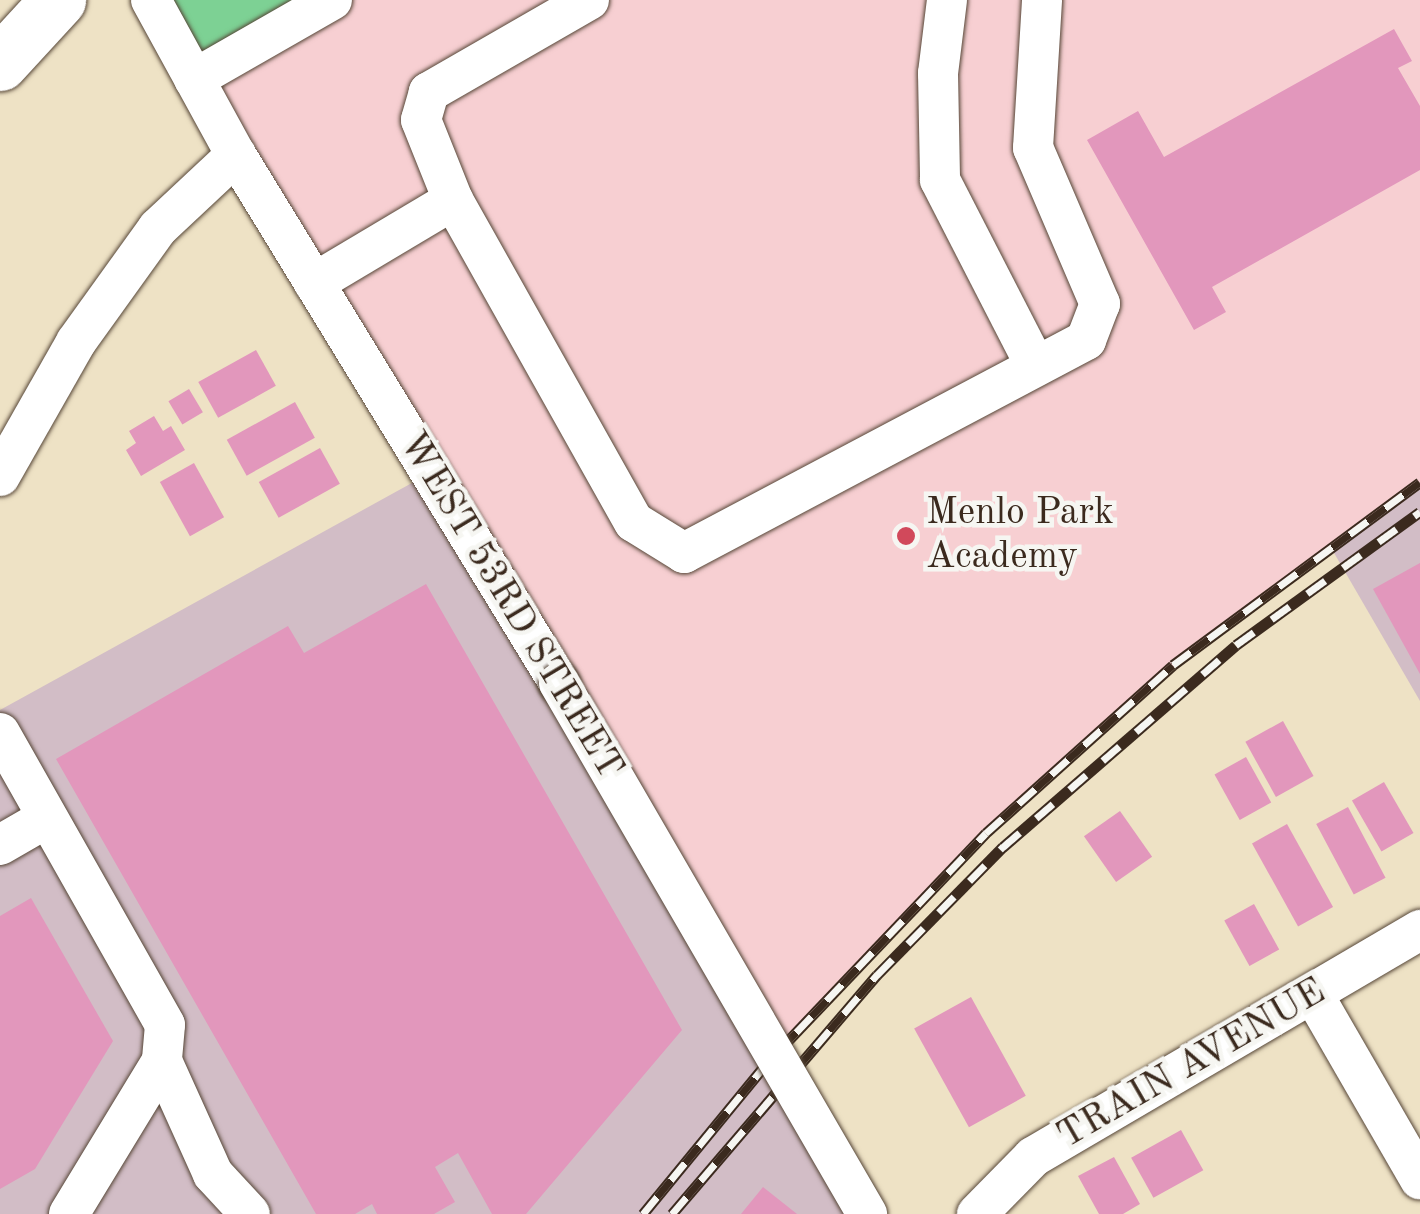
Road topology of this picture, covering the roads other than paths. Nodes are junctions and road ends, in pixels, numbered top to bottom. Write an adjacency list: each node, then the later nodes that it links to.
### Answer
1 (151, 0): 6 (street, WEST 53RD STREET)
2 (332, 0): 6 (street)
3 (589, 0): 8 (street)
4 (948, 0): 10 (street)
5 (1042, 0): 10 (street)
6 (194, 78): 7 (street, WEST 53RD STREET)
7 (236, 156): 9 (street, WEST 53RD STREET); 11 (street)
8 (453, 200): 9 (street); 10 (street)
9 (314, 283): 21 (street, WEST 53RD STREET, bridge)
10 (1035, 364)
11 (0, 476)
12 (0, 733): 13 (street)
13 (46, 819): 14 (street); 17 (street)
14 (0, 845)
15 (1420, 930): 16 (street, TRAIN AVENUE)
16 (1313, 994): 18 (street); 22 (street, TRAIN AVENUE)
17 (162, 1061): 19 (street); 20 (street)
18 (1420, 1179)
19 (70, 1214)
20 (250, 1214)
21 (866, 1214)
22 (977, 1214)

